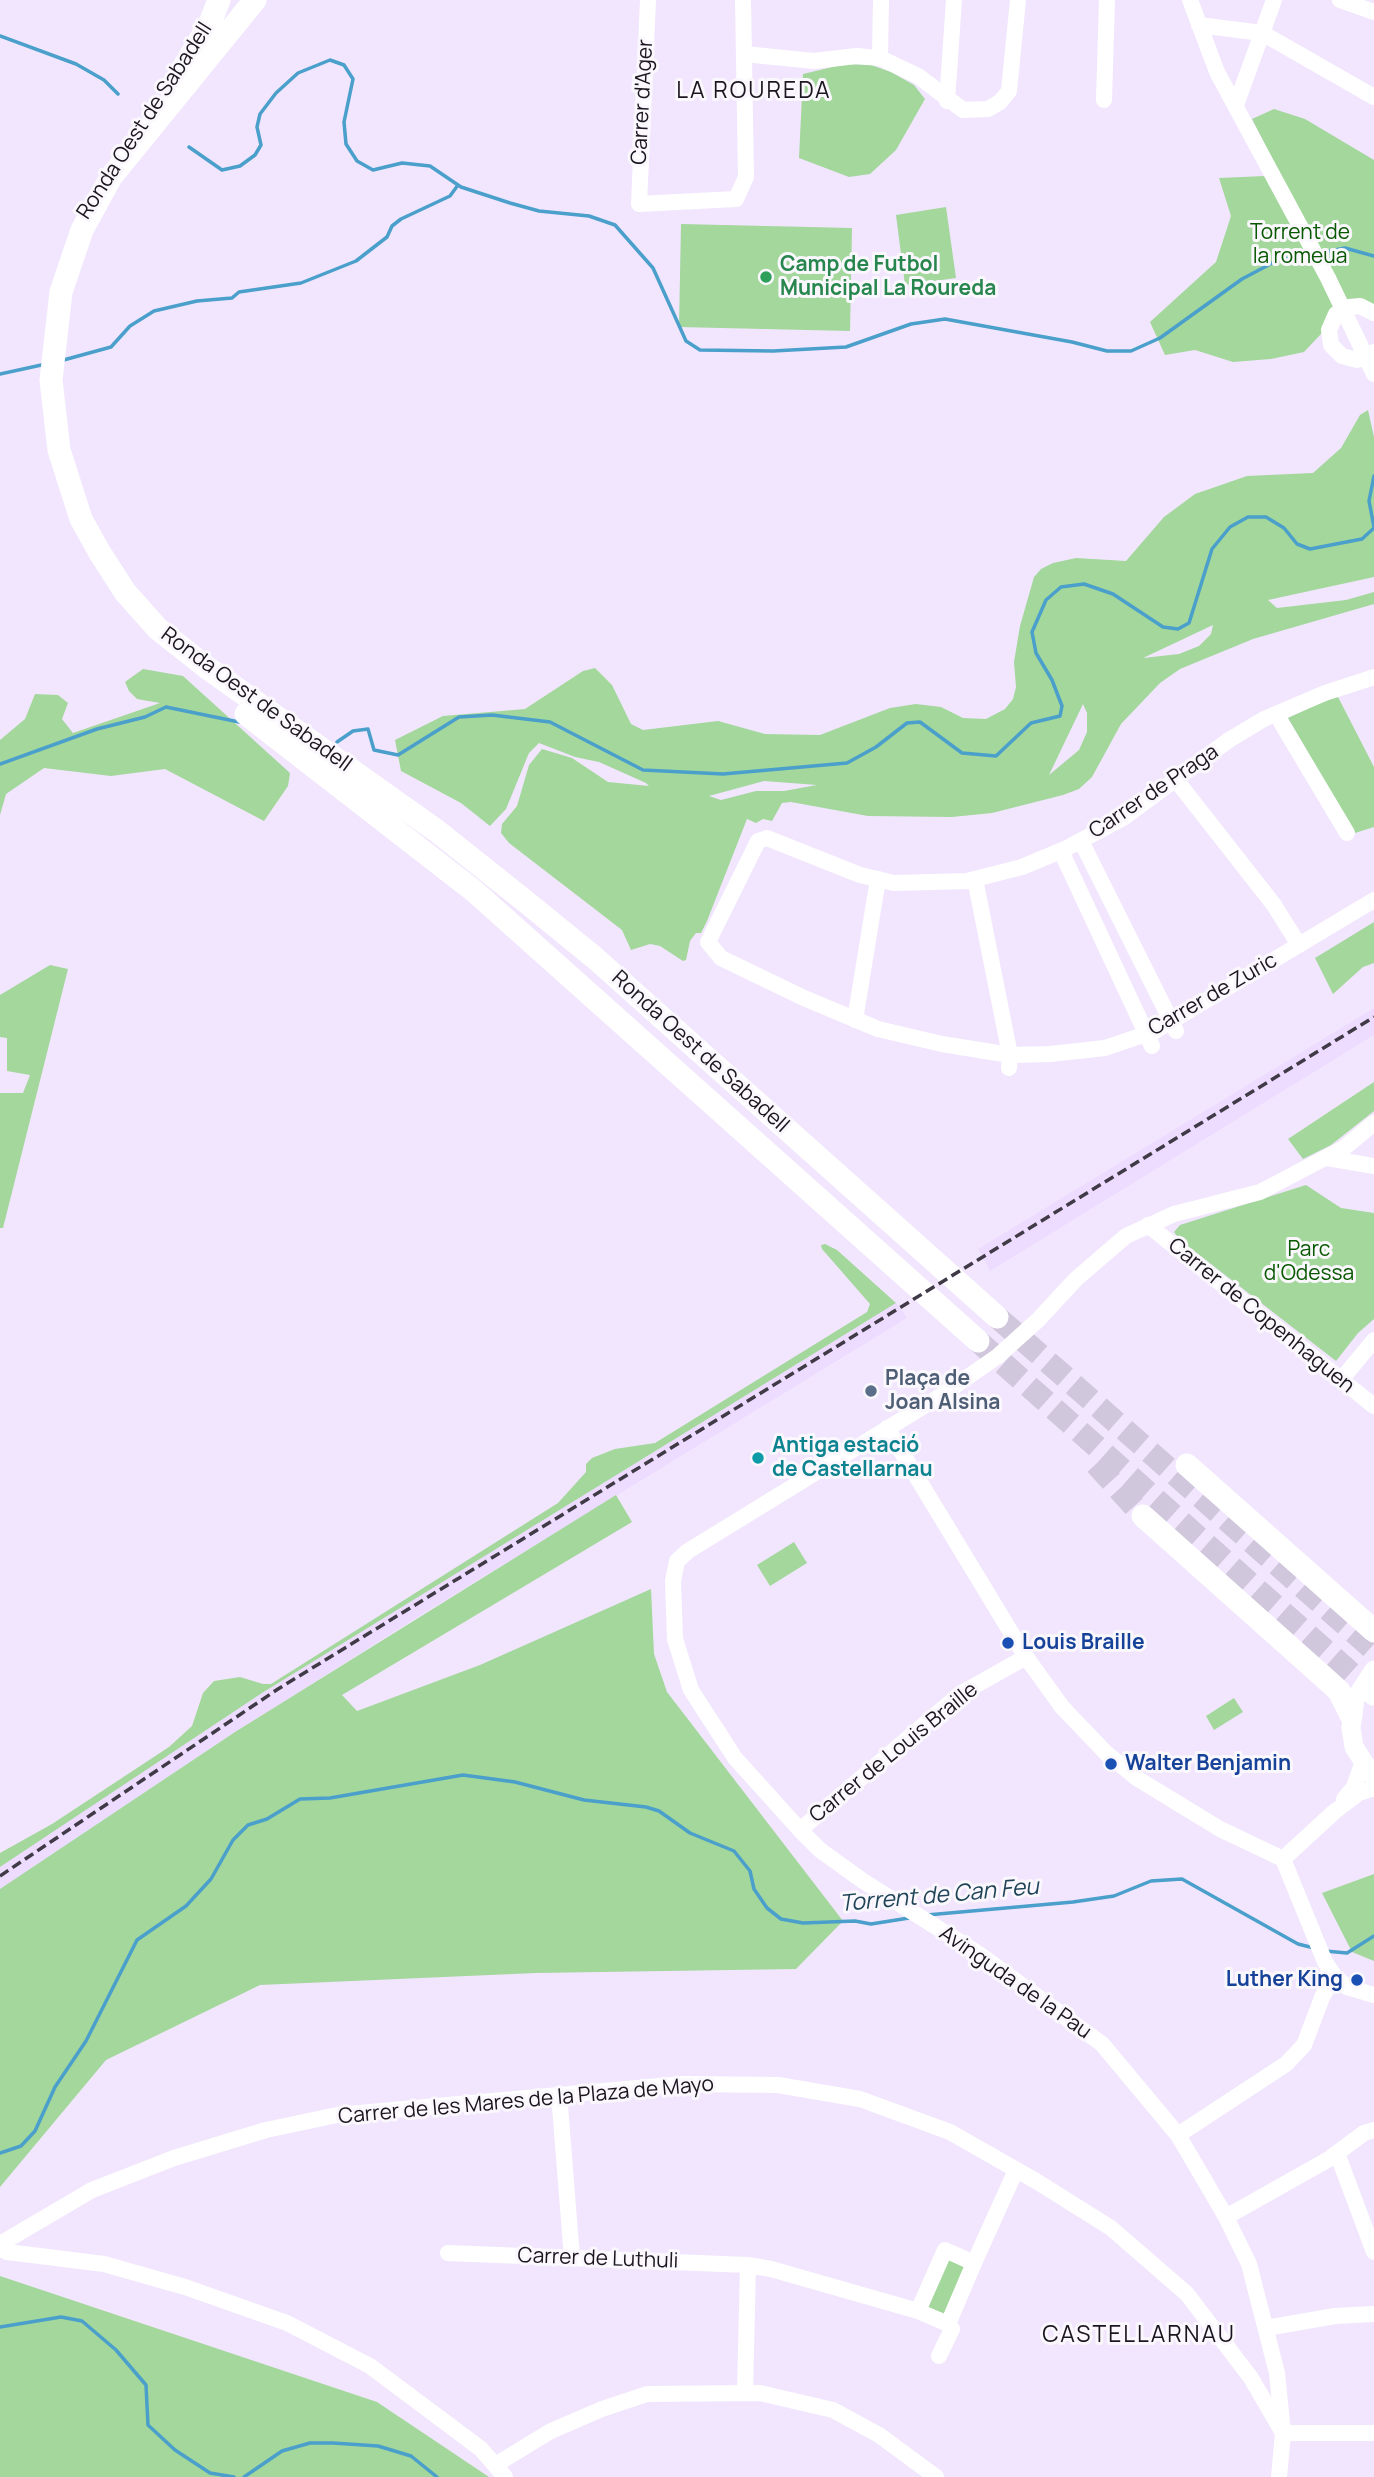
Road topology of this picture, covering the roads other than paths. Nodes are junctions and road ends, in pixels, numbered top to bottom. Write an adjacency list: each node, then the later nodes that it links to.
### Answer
1 (219, 0): 23 (highway, Ronda Oest de Sabadell)
2 (254, 0): 23 (highway, Ronda Oest de Sabadell)
3 (648, 0): 15 (street, Carrer d'Ager)
4 (743, 0): 15 (street)
5 (881, 0): 16 (street)
6 (954, 0): 19 (street)
7 (1018, 0): 19 (street)
8 (1107, 0): 18 (street)
9 (1190, 0): 13 (street)
10 (1274, 0): 14 (street)
11 (1340, 0): 12 (street)
12 (1374, 12)
13 (1199, 25): 14 (street); 20 (street)
14 (1262, 33): 17 (street); 20 (street)
15 (744, 54): 16 (street)
16 (880, 58): 19 (street)
17 (1374, 97)
18 (1104, 100)
19 (947, 102)
20 (1236, 105): 21 (street)
21 (1342, 310): 22 (street); 24 (street); 24 (street)
22 (1374, 313)
23 (49, 355): 26 (highway, Ronda Oest de Sabadell)
24 (1370, 355): 25 (street)
25 (1374, 374)
26 (50, 404): 46 (highway, Ronda Oest de Sabadell); 48 (highway, Ronda Oest de Sabadell)
27 (1374, 677): 28 (street, Carrer de Praga)
28 (1276, 714): 29 (street, Carrer de Praga); 30 (street)
29 (1176, 780): 31 (street, Carrer de Praga); 36 (street)
30 (1347, 833)
31 (1081, 841): 32 (street, Carrer de Praga); 39 (street)
32 (1061, 851): 34 (street, Carrer de Praga); 40 (street)
33 (878, 879): 34 (street, Carrer de Praga); 37 (street, Carrer de Praga); 38 (street)
34 (975, 879): 41 (street)
35 (1374, 900): 36 (street, Carrer de Zuric)
36 (1299, 945): 39 (street, Carrer de Zuric)
37 (721, 958): 38 (street, Carrer de Zuric)
38 (855, 1020): 41 (street, Carrer de Zuric)
39 (1174, 1026): 40 (street, Carrer de Zuric)
40 (1150, 1040): 41 (street, Carrer de Zuric)
41 (1009, 1062)
42 (1374, 1123): 43 (street)
43 (1327, 1158): 44 (street); 45 (street)
44 (1374, 1166)
45 (1148, 1225): 49 (street, Carrer de Copenhaguen); 51 (street)
46 (997, 1317)
47 (1374, 1340): 49 (street)
48 (978, 1341)
49 (1341, 1380): 50 (street, Carrer de Copenhaguen)
50 (1374, 1406)
51 (887, 1428): 55 (street); 60 (street, Avinguda de la Pau)
52 (1187, 1465): 54 (highway)
53 (1143, 1516): 56 (highway)
54 (1374, 1631)
55 (1026, 1657): 60 (street, Carrer de Louis Braille); 61 (street)
56 (1365, 1694): 57 (main road)
57 (1368, 1771): 59 (street)
58 (1374, 1788): 59 (street)
59 (1334, 1812): 61 (street)
60 (800, 1830): 66 (street, Avinguda de la Pau)
61 (1283, 1859): 62 (street)
62 (1335, 1977): 63 (street); 66 (street)
63 (1374, 1995)
64 (559, 2094): 68 (street, Carrer de les Mares de la Plaza de Mayo); 70 (street, Carrer de les Mares de la Plaza de Mayo); 73 (street)
65 (1374, 2130): 67 (street)
66 (1178, 2135): 69 (street, Avinguda de la Pau)
67 (1337, 2153): 69 (street); 71 (street)
68 (1016, 2170): 74 (street); 82 (street, Carrer de les Mares de la Plaza de Mayo)
69 (1226, 2217): 79 (street, Avinguda de la Pau)
70 (0, 2246): 86 (street)
71 (1374, 2252)
72 (448, 2253): 73 (street, Carrer de Luthuli)
73 (572, 2258): 75 (street, Carrer de Luthuli)
74 (974, 2263): 76 (street); 78 (street)
75 (748, 2265): 76 (street, Carrer de Luthuli); 83 (street)
76 (919, 2311): 78 (street, Carrer de Luthuli)
77 (1374, 2314): 79 (street)
78 (948, 2324): 80 (street)
79 (1266, 2328): 81 (street, Avinguda de la Pau)
80 (939, 2356)
81 (1277, 2373): 82 (street); 84 (street, Avinguda de la Pau)
82 (1251, 2378): 84 (street, Carrer de les Mares de la Plaza de Mayo)
83 (745, 2393): 86 (street); 87 (street)
84 (1283, 2433): 85 (street); 88 (street, Avinguda de la Pau)
85 (1374, 2433)
86 (500, 2471)
87 (936, 2477)
88 (1279, 2477)

